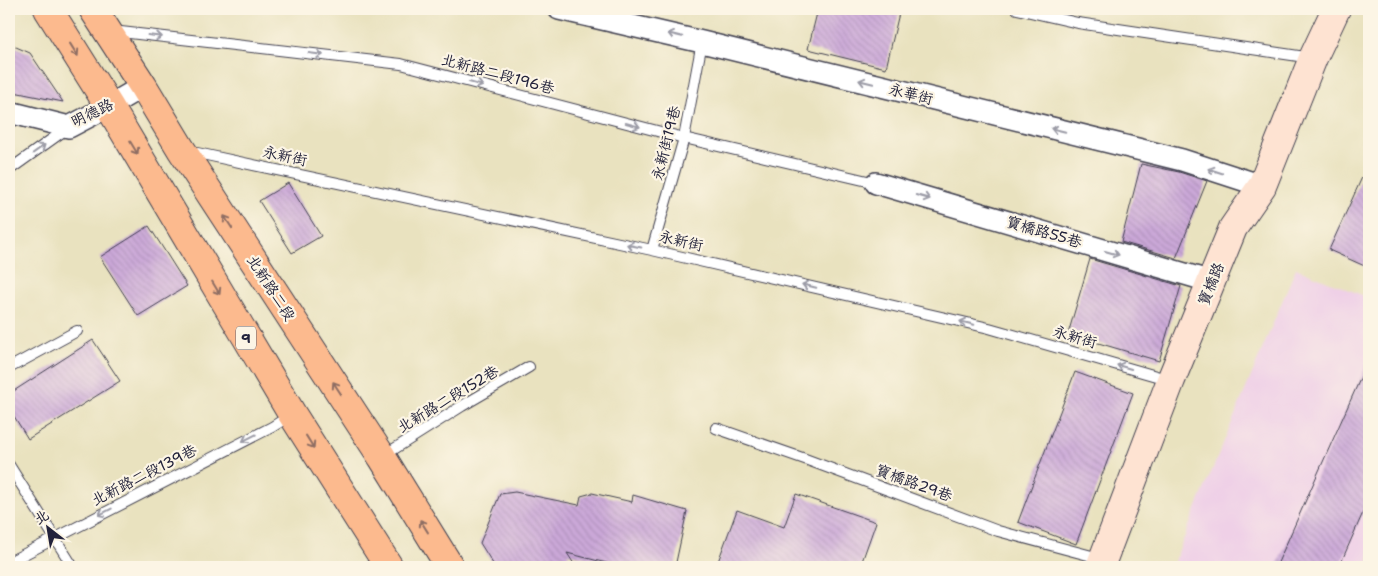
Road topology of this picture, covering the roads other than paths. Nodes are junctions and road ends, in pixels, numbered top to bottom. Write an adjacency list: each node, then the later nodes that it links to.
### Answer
1 (48, 9): 9 (main road, 9, one-way to 9)
2 (559, 9): 6 (street, 永華街, one-way to 2)
3 (1017, 9): 7 (lane)
4 (1336, 9): 7 (street, 寶橋路)
5 (100, 20): 8 (main road, 北新路二段); 12 (lane, 北新路二段196巷, one-way to 12)
6 (702, 42): 12 (lane, 永新街19巷); 16 (street, 永華街, one-way to 6)
7 (1313, 58): 16 (street, 寶橋路)
8 (143, 86): 9 (street, 明德路); 13 (main road, 北新路二段)
9 (109, 106): 11 (street, 明德路); 23 (main road, 9, one-way to 23)
10 (9, 112): 11 (street, 明德路)
11 (69, 127): 14 (lane, one-way to 11)
12 (684, 138): 15 (lane, 北新路二段196巷); 17 (lane, 永新街19巷)
13 (180, 149): 17 (lane, 永新街, one-way to 13); 25 (main road, 北新路二段, one-way to 13)
14 (9, 170)
15 (876, 183): 18 (street, 寶橋路55巷, one-way to 18)
16 (1262, 186): 18 (street, 寶橋路)
17 (652, 250): 22 (lane, 永新街, one-way to 17)
18 (1212, 282): 22 (street, 寶橋路)
19 (77, 331): 21 (lane)
20 (529, 367): 25 (lane, 北新路二段152巷)
21 (9, 368)
22 (1171, 380): 29 (street, 寶橋路)
23 (292, 414): 27 (lane, 北新路二段139巷, one-way to 27); 31 (main road, 9, one-way to 31)
24 (716, 428): 29 (lane, 寶橋路29巷)
25 (382, 457): 32 (main road, 北新路二段, one-way to 25)
26 (9, 465): 27 (lane)
27 (55, 538): 28 (lane, 北新路二段139巷); 30 (lane)
28 (9, 562)
29 (1102, 563)
30 (73, 567)
31 (389, 567)
32 (450, 567)

